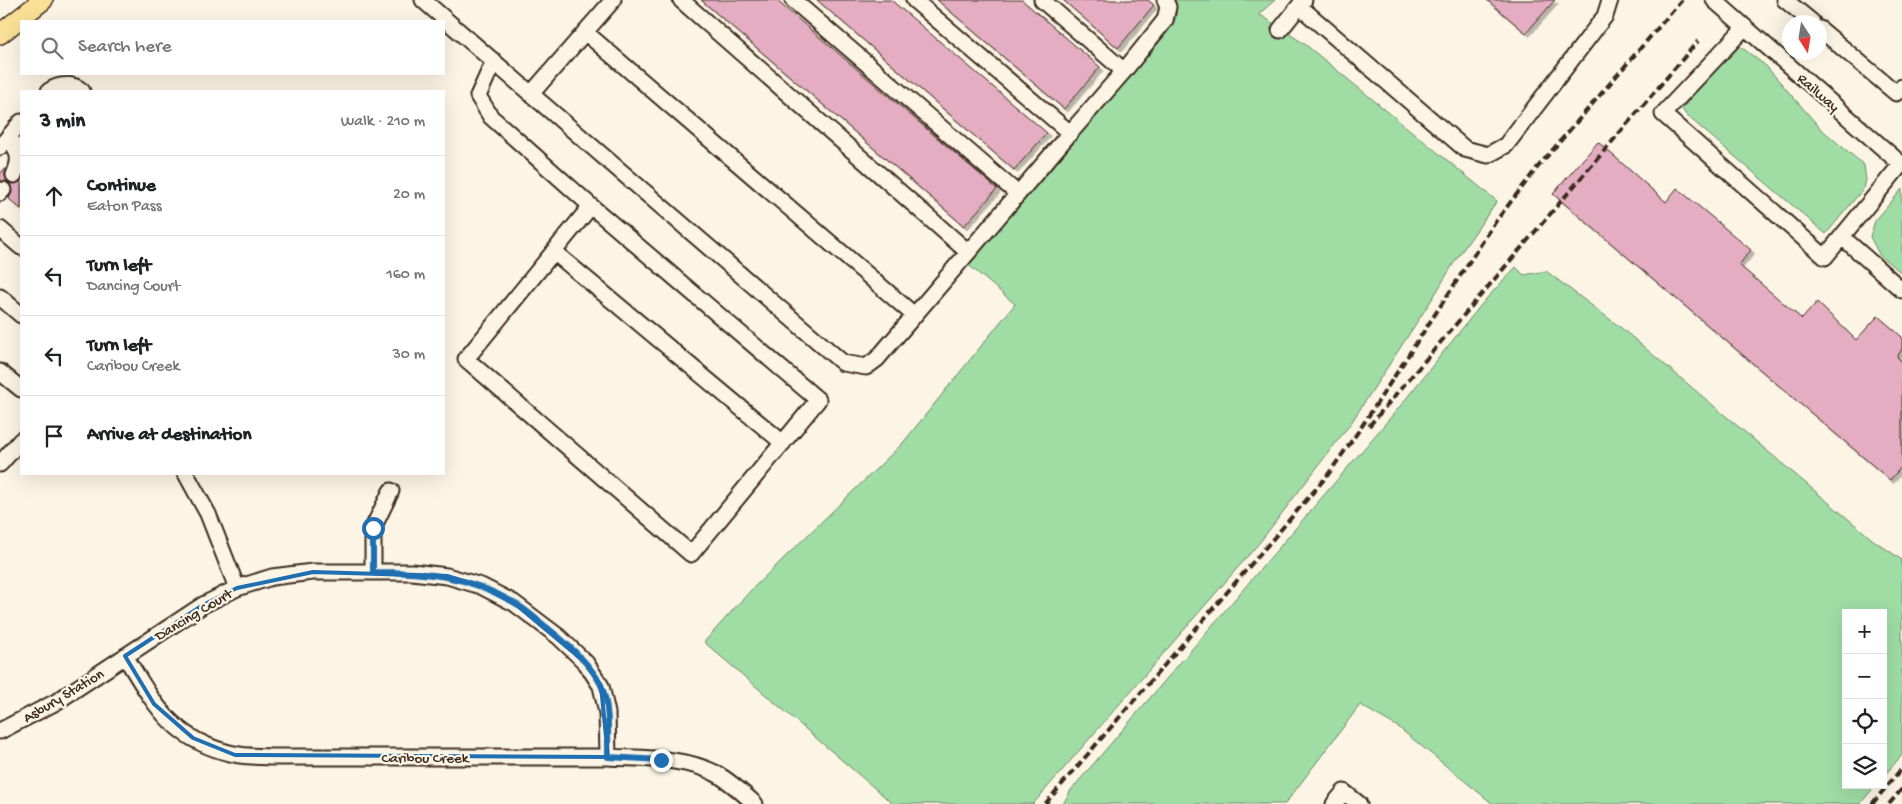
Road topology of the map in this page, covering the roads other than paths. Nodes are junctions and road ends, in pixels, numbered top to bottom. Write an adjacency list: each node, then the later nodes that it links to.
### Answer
1 (43, 0): 17 (main road)
2 (423, 0): 19 (street)
3 (613, 0): 16 (street)
4 (681, 0): 36 (street)
5 (793, 0): 30 (street)
6 (914, 0): 26 (street)
7 (1042, 0): 20 (street)
8 (1164, 0): 20 (street)
9 (1610, 0): 11 (street)
10 (1785, 0): 13 (street)
11 (1301, 3): 15 (street)
12 (1722, 3): 14 (street, Railway)
13 (1803, 15)
14 (1745, 27): 28 (street, Railway); 33 (street)
15 (1280, 30)
16 (585, 32): 24 (street); 40 (street)
17 (0, 34)
18 (1827, 35): 21 (street)
19 (494, 61): 24 (street); 31 (street)
20 (1124, 70): 26 (street)
21 (1902, 87)
22 (51, 90): 23 (street)
23 (81, 90)
24 (532, 94): 40 (street)
25 (20, 123): 27 (street)
26 (1070, 133): 30 (street)
27 (5, 142): 29 (street)
28 (1902, 163): 33 (street)
29 (14, 175)
30 (1018, 194): 36 (street)
31 (591, 206): 35 (street); 44 (street)
32 (0, 229): 34 (street)
33 (1842, 237): 37 (street)
34 (20, 245)
35 (554, 252): 44 (street); 44 (street)
36 (968, 252): 40 (street)
37 (1902, 290)
38 (0, 297): 39 (street)
39 (19, 308)
40 (914, 315)
41 (0, 372): 42 (street)
42 (20, 388)
43 (20, 441): 45 (street)
44 (783, 443)
45 (0, 464)
46 (187, 475): 49 (street)
47 (391, 491): 48 (street)
48 (373, 572): 49 (street, Dancing Court); 52 (street, Dancing Court)
49 (237, 588): 50 (street, Dancing Court)
50 (125, 656): 51 (street, Asbury Station); 52 (street, Caribou Creek)
51 (0, 731)
52 (608, 757): 53 (street, Caribou Creek)
53 (756, 804)
54 (1334, 804): 55 (street)
55 (1359, 804)

